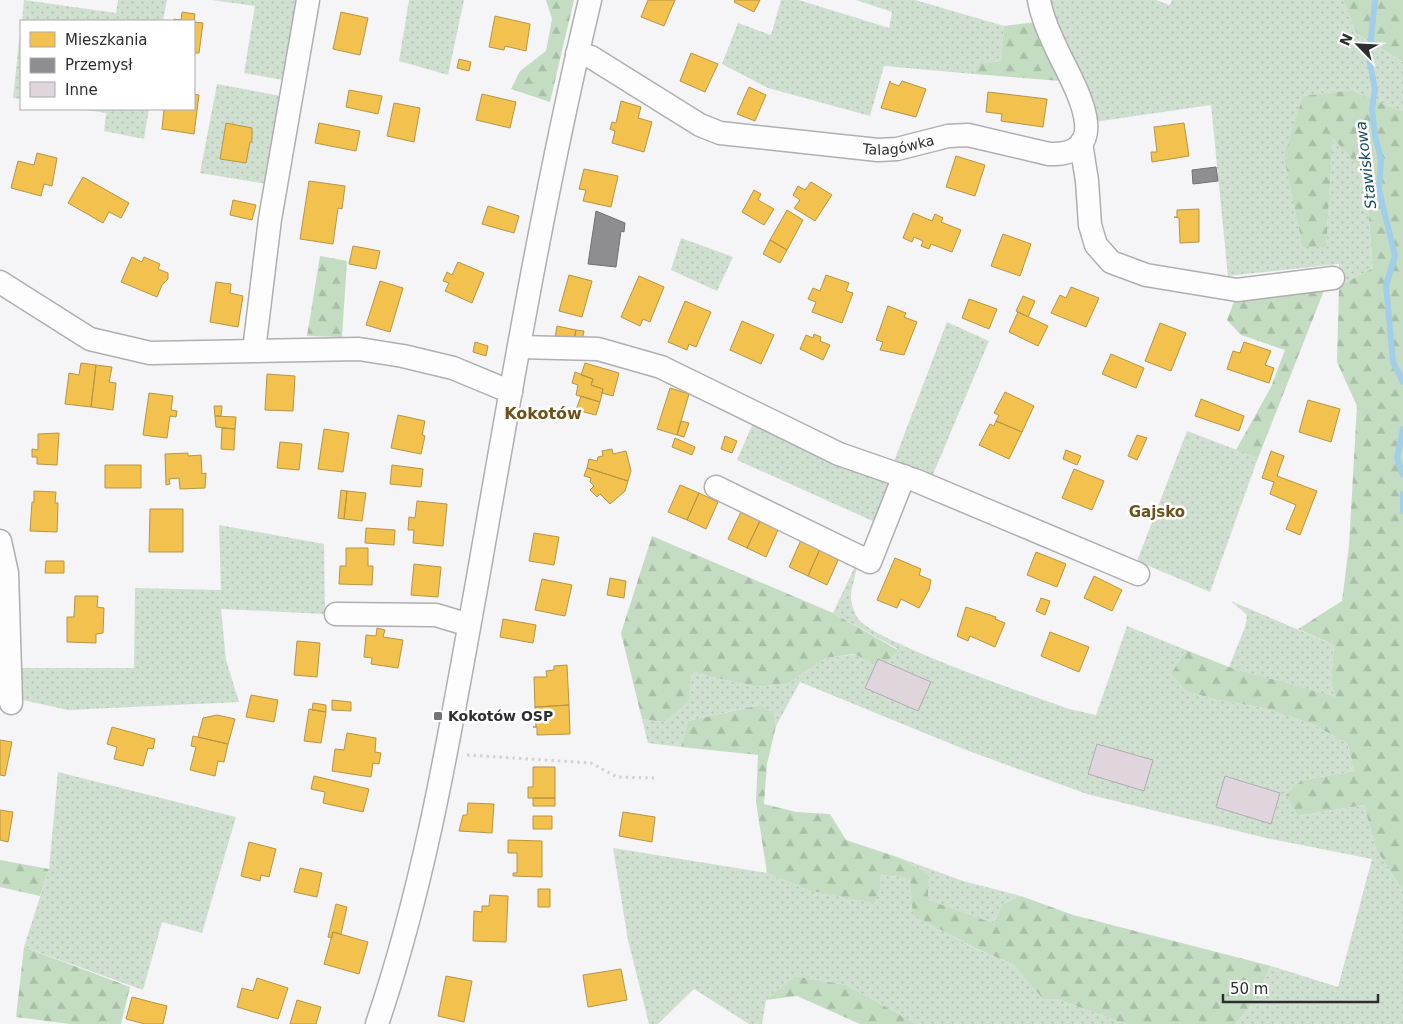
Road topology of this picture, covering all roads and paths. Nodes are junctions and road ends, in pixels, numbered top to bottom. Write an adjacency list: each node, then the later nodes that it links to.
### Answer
1 (308, 0): 9 (street)
2 (590, 0): 4 (street)
3 (1039, 0): 5 (street)
4 (577, 54): 5 (street, Talagówka); 8 (street)
5 (1082, 143): 6 (street)
6 (1333, 278)
7 (0, 282): 9 (street)
8 (519, 347): 10 (street); 11 (street)
9 (254, 350): 10 (street)
10 (511, 392): 16 (street)
11 (904, 476): 12 (street); 14 (street)
12 (716, 487)
13 (0, 540): 17 (street)
14 (1138, 574)
15 (336, 614): 16 (street)
16 (469, 625): 18 (street)
17 (11, 703)
18 (446, 754): 19 (path); 20 (street)
19 (654, 778)
20 (377, 1024)

